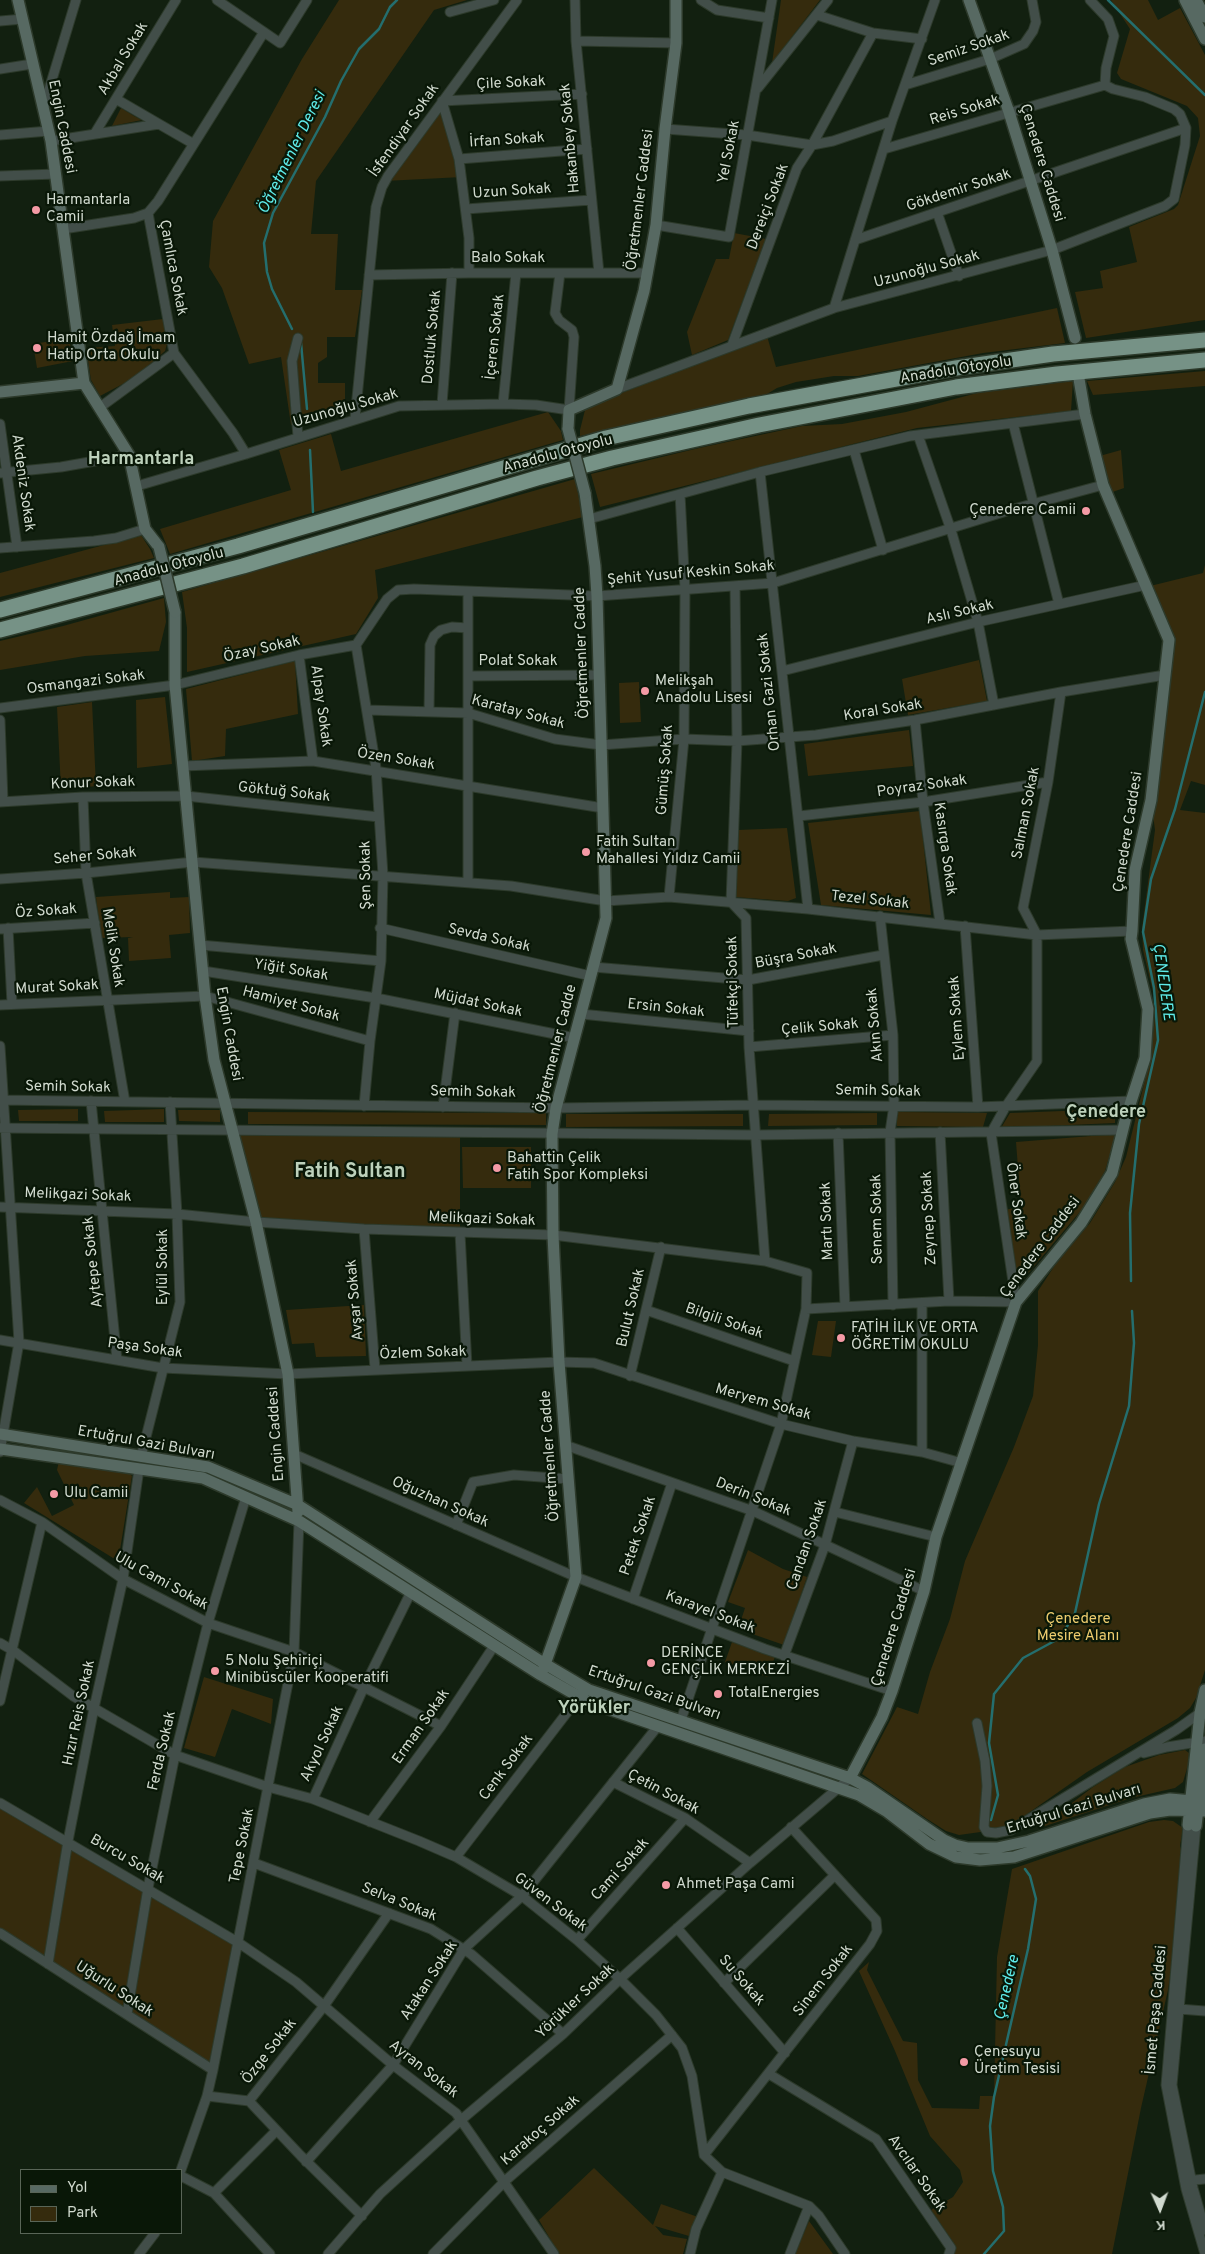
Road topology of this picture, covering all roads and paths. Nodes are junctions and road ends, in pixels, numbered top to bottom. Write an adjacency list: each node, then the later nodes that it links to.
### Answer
1 (18, 0): 23 (street, Engin Caddesi)
2 (176, 0): 38 (street, Akbal Sokak)
3 (217, 0): 25 (street)
4 (307, 0): 25 (street)
5 (494, 0): 19 (street)
6 (517, 0): 39 (street, İsfendiyar Sokak)
7 (575, 0): 29 (street, Hakanbey Sokak)
8 (676, 0): 30 (street, Öğretmenler Caddesi)
9 (701, 0): 22 (street)
10 (772, 0): 22 (street, Yel Sokak)
11 (828, 0): 20 (street)
12 (935, 0): 27 (street)
13 (969, 0): 31 (street, Çenedere Caddesi)
14 (1032, 0): 31 (street, Semiz Sokak)
15 (1090, 0): 35 (street)
16 (1185, 0): 28 (street)
17 (1196, 0): 21 (street)
18 (74, 1): 40 (street)
19 (450, 12)
20 (817, 15): 26 (street); 36 (street)
21 (1205, 17)
22 (769, 18): 36 (street, Yel Sokak)
23 (23, 19): 24 (street); 32 (street, Engin Caddesi)
24 (0, 21)
25 (264, 32): 50 (street, Çamlıca Sokak)
26 (874, 33): 27 (street); 51 (street, Dereiçi Sokak)
27 (922, 39): 34 (street)
28 (1205, 39)
29 (576, 41): 30 (street); 37 (street, Hakanbey Sokak)
30 (676, 42): 45 (street, Öğretmenler Caddesi)
31 (990, 59): 34 (street, Semiz Sokak); 41 (street, Çenedere Caddesi)
32 (32, 64): 33 (street); 40 (street, Engin Caddesi)
33 (0, 69)
34 (905, 85): 42 (street)
35 (1106, 85): 41 (street, Reis Sokak); 44 (street)
36 (757, 88): 48 (street, Yel Sokak)
37 (582, 94): 39 (street, Çile Sokak); 52 (street, Hakanbey Sokak)
38 (116, 99): 43 (street); 46 (street, Akbal Sokak)
39 (442, 101): 54 (street); 72 (street, İsfendiyar Sokak)
40 (44, 106): 49 (street, Engin Caddesi)
41 (1009, 112): 53 (street, Reis Sokak); 57 (street, Çenedere Caddesi)
42 (892, 121): 51 (street); 53 (street)
43 (159, 124): 46 (street); 50 (street)
44 (1186, 128): 57 (street, Gökdemir Sokak); 65 (street, Uzunoğlu Sokak)
45 (665, 129): 48 (street); 62 (street, Öğretmenler Caddesi)
46 (95, 133): 49 (street)
47 (0, 135): 49 (street)
48 (747, 135): 51 (street); 62 (street, Yel Sokak)
49 (50, 136): 55 (street, Engin Caddesi)
50 (192, 143): 61 (street, Çamlıca Sokak)
51 (812, 145): 78 (street, Dereiçi Sokak)
52 (587, 149): 54 (street, İrfan Sokak); 58 (street, Hakanbey Sokak)
53 (884, 149): 64 (street)
54 (459, 159): 59 (street)
55 (56, 174): 56 (street); 63 (street, Engin Caddesi)
56 (0, 176)
57 (1030, 182): 60 (street, Gökdemir Sokak); 65 (street, Çenedere Caddesi)
58 (591, 200): 59 (street, Uzun Sokak); 66 (street, Hakanbey Sokak)
59 (466, 209): 68 (street)
60 (938, 212): 64 (street, Gökdemir Sokak); 73 (street)
61 (148, 213): 63 (street, Çamlıca Sokak); 79 (street, Çamlıca Sokak)
62 (656, 225): 71 (street, Öğretmenler Caddesi)
63 (63, 229): 82 (street, Engin Caddesi)
64 (855, 240): 74 (street)
65 (1052, 250): 73 (street, Uzunoğlu Sokak); 76 (street, Çenedere Caddesi)
66 (599, 272): 70 (street, Balo Sokak); 71 (street, Balo Sokak)
67 (452, 273): 68 (street, Balo Sokak); 72 (street, Balo Sokak); 85 (street, Dostluk Sokak)
68 (469, 273): 69 (street, Balo Sokak)
69 (516, 273): 70 (street, Balo Sokak); 86 (street, İçeren Sokak)
70 (560, 273): 88 (street)
71 (648, 273): 83 (street, Öğretmenler Caddesi)
72 (369, 275): 90 (street, İsfendiyar Sokak)
73 (958, 276): 74 (street, Uzunoğlu Sokak)
74 (834, 308): 78 (street, Uzunoğlu Sokak)
75 (298, 338): 94 (street)
76 (1075, 338)
77 (1205, 340): 117 (highway, Anadolu Otoyolu)
78 (732, 345): 83 (street, Uzunoğlu Sokak)
79 (174, 353): 87 (street); 96 (street, Çamlıca Sokak)
80 (1205, 360): 120 (highway, Anadolu Otoyolu)
81 (1079, 379): 89 (street, Çenedere Caddesi)
82 (84, 383): 84 (street); 87 (street, Engin Caddesi)
83 (617, 389): 88 (street)
84 (0, 392)
85 (442, 404): 86 (street, Uzunoğlu Sokak); 90 (street, Uzunoğlu Sokak)
86 (503, 404): 88 (street, Uzunoğlu Sokak)
87 (99, 408): 97 (street, Engin Caddesi)
88 (569, 410): 104 (street, Öğretmenler Cadde, bridge)
89 (1085, 414): 91 (street); 100 (street, Çenedere Caddesi)
90 (355, 418): 94 (street, Uzunoğlu Sokak)
91 (1013, 423): 93 (street); 103 (street)
92 (0, 424): 99 (street, Akdeniz Sokak)
93 (918, 435): 95 (street); 106 (street)
94 (298, 437): 96 (street, Uzunoğlu Sokak)
95 (854, 450): 98 (street); 109 (street)
96 (246, 454): 101 (street, Uzunoğlu Sokak)
97 (129, 455): 99 (street); 101 (street, Engin Caddesi)
98 (760, 472): 102 (street); 110 (street, Orhan Gazi Sokak)
99 (3, 473): 107 (street, Akdeniz Sokak)
100 (1103, 484): 103 (street, Şehit Yusuf Keskin Sokak); 111 (street, Çenedere Caddesi)
101 (137, 486): 105 (street, Engin Caddesi)
102 (680, 494): 104 (street); 113 (street, Gümüş Sokak)
103 (1033, 504): 106 (street, Şehit Yusuf Keskin Sokak); 116 (street)
104 (589, 520): 115 (street, Öğretmenler Cadde)
105 (146, 529): 107 (street); 127 (street, Engin Caddesi, bridge)
106 (951, 530): 109 (street, Şehit Yusuf Keskin Sokak); 118 (street)
107 (17, 547): 108 (street)
108 (0, 548)
109 (883, 550): 110 (street, Şehit Yusuf Keskin Sokak)
110 (772, 583): 112 (street, Şehit Yusuf Keskin Sokak); 123 (street, Orhan Gazi Sokak)
111 (1146, 585): 116 (street, Aslı Sokak); 125 (street, Çenedere Caddesi)
112 (735, 587): 113 (street, Şehit Yusuf Keskin Sokak); 138 (street)
113 (685, 590): 115 (street, Şehit Yusuf Keskin Sokak); 137 (street, Gümüş Sokak)
114 (468, 592): 115 (street, Şehit Yusuf Keskin Sokak); 119 (street); 121 (street, Şehit Yusuf Keskin Sokak)
115 (597, 596): 124 (street, Öğretmenler Cadde)
116 (1060, 604): 118 (street, Aslı Sokak)
117 (0, 610)
118 (978, 622): 123 (street, Aslı Sokak); 129 (street)
119 (468, 628): 126 (street); 132 (street)
120 (0, 630)
121 (356, 645): 122 (street, Özay Sokak); 131 (street, Şen Sokak)
122 (299, 655): 127 (street, Özay Sokak); 140 (street, Alpay Sokak)
123 (782, 671): 136 (street, Orhan Gazi Sokak)
124 (599, 675): 126 (street, Polat Sokak); 139 (street, Öğretmenler Cadde)
125 (1165, 675): 128 (street, Koral Sokak); 167 (street, Çenedere Caddesi)
126 (468, 676): 133 (street)
127 (175, 685): 130 (street, Osmangazi Sokak); 141 (street, Engin Caddesi)
128 (1060, 692): 129 (street, Koral Sokak); 143 (street, Salman Sokak)
129 (994, 705): 135 (street, Koral Sokak)
130 (0, 708)
131 (367, 710): 132 (street, Karatay Sokak); 142 (street, Şen Sokak)
132 (429, 712): 133 (street, Karatay Sokak)
133 (468, 713): 139 (street, Karatay Sokak); 144 (street)
134 (0, 720): 147 (street)
135 (914, 720): 136 (street, Koral Sokak); 148 (street, Kasırga Sokak)
136 (788, 737): 138 (street, Koral Sokak); 150 (street, Orhan Gazi Sokak)
137 (684, 739): 138 (street, Koral Sokak); 139 (street, Koral Sokak); 157 (street, Gümüş Sokak)
138 (737, 741): 159 (street)
139 (601, 745): 149 (street, Öğretmenler Cadde)
140 (313, 761): 141 (street, Özen Sokak); 142 (street, Özen Sokak)
141 (183, 766): 145 (street, Engin Caddesi)
142 (376, 770): 144 (street, Özen Sokak); 151 (street, Şen Sokak)
143 (1048, 782): 148 (street, Poyraz Sokak); 168 (street, Salman Sokak)
144 (468, 786): 149 (street, Özen Sokak); 156 (street)
145 (186, 796): 146 (street, Konur Sokak); 151 (street, Göktuğ Sokak); 152 (street, Engin Caddesi)
146 (83, 797): 147 (street, Konur Sokak); 153 (street, Melik Sokak)
147 (2, 801)
148 (923, 802): 150 (street, Poyraz Sokak); 163 (street, Kasırga Sokak)
149 (603, 808): 158 (street, Öğretmenler Cadde)
150 (799, 816): 160 (street, Orhan Gazi Sokak)
151 (379, 817): 154 (street, Şen Sokak)
152 (193, 862): 153 (street, Seher Sokak); 154 (street, Seher Sokak); 169 (street, Engin Caddesi)
153 (86, 873): 155 (street, Seher Sokak); 162 (street, Melik Sokak)
154 (383, 875): 156 (street, Tezel Sokak); 166 (street, Şen Sokak)
155 (0, 879)
156 (468, 882): 158 (street, Tezel Sokak)
157 (669, 897): 158 (street, Tezel Sokak); 159 (street, Tezel Sokak)
158 (606, 901): 173 (street, Öğretmenler Cadde)
159 (731, 902): 160 (street, Tezel Sokak); 174 (street, Tüfekçi Sokak)
160 (808, 909): 161 (street, Tezel Sokak)
161 (880, 916): 163 (street, Tezel Sokak); 170 (street, Akın Sokak)
162 (95, 923): 165 (street, Öz Sokak); 177 (street, Melik Sokak)
163 (940, 923): 164 (street, Tezel Sokak)
164 (965, 926): 168 (street, Tezel Sokak); 199 (street, Eylem Sokak)
165 (4, 928): 179 (street)
166 (380, 928): 171 (street, Şen Sokak); 173 (street, Sevda Sokak)
167 (1132, 931): 168 (street, Tezel Sokak); 190 (street, Çenedere Caddesi)
168 (1037, 935): 197 (street)
169 (200, 945): 171 (street); 172 (street, Engin Caddesi)
170 (883, 955): 174 (street, Büşra Sokak); 183 (street, Akın Sokak)
171 (381, 961): 176 (street, Şen Sokak)
172 (203, 971): 175 (street, Engin Caddesi); 176 (street, Yiğit Sokak)
173 (592, 972): 174 (street, Büşra Sokak); 181 (street, Öğretmenler Cadde)
174 (748, 980): 182 (street, Tüfekçi Sokak)
175 (205, 996): 177 (street, Murat Sokak); 185 (street, Hamiyet Sokak); 193 (street, Engin Caddesi)
176 (376, 998): 180 (street, Müjdat Sokak); 185 (street, Şen Sokak)
177 (106, 1000): 179 (street, Murat Sokak); 191 (street, Melik Sokak)
178 (0, 1004): 179 (street, Murat Sokak)
179 (12, 1004)
180 (454, 1013): 184 (street, Müjdat Sokak); 198 (street)
181 (581, 1014): 182 (street, Ersin Sokak); 184 (street, Öğretmenler Cadde)
182 (749, 1031): 187 (street, Tüfekçi Sokak)
183 (893, 1035): 187 (street, Çelik Sokak); 195 (street, Akın Sokak)
184 (575, 1038): 200 (street, Öğretmenler Cadde)
185 (370, 1041): 196 (street, Şen Sokak)
186 (0, 1046): 188 (street)
187 (749, 1047): 194 (street, Tüfekçi Sokak)
188 (2, 1100): 189 (street, Semih Sokak); 201 (street)
189 (91, 1101): 191 (street, Semih Sokak); 202 (street, Aytepe Sokak)
190 (1131, 1101): 197 (street, Semih Sokak); 204 (street, Çenedere Caddesi)
191 (125, 1102): 192 (street, Semih Sokak)
192 (170, 1102): 193 (street, Semih Sokak); 203 (street, Eylül Sokak)
193 (225, 1104): 196 (street, Semih Sokak); 205 (street, Engin Caddesi)
194 (754, 1105): 195 (street, Semih Sokak); 200 (street, Semih Sokak); 211 (street, Tüfekçi Sokak)
195 (894, 1105): 199 (street, Semih Sokak); 206 (street, Akın Sokak)
196 (364, 1106): 198 (street, Semih Sokak)
197 (1006, 1106): 199 (street, Semih Sokak); 209 (street)
198 (443, 1107): 200 (street, Semih Sokak)
199 (978, 1107)
200 (556, 1108): 210 (street, Öğretmenler Cadde)
201 (3, 1128): 202 (street); 213 (street)
202 (94, 1128): 203 (street); 214 (street, Aytepe Sokak)
203 (171, 1130): 205 (street); 215 (street, Eylül Sokak)
204 (1123, 1130): 209 (street); 223 (street, Çenedere Caddesi)
205 (232, 1131): 210 (street); 216 (street, Engin Caddesi)
206 (890, 1132): 207 (street); 208 (street); 225 (street, Senem Sokak)
207 (940, 1132): 209 (street); 222 (street, Zeynep Sokak)
208 (838, 1133): 211 (street); 226 (street, Martı Sokak)
209 (992, 1133): 223 (street, Öner Sokak)
210 (552, 1134): 211 (street); 219 (street, Öğretmenler Cadde)
211 (755, 1135): 221 (street, Tüfekçi Sokak)
212 (0, 1207): 213 (street, Melikgazi Sokak)
213 (10, 1207): 214 (street, Melikgazi Sokak); 230 (street)
214 (102, 1211): 215 (street, Melikgazi Sokak); 231 (street, Aytepe Sokak)
215 (178, 1214): 216 (street, Melikgazi Sokak); 235 (street, Eylül Sokak)
216 (256, 1222): 217 (street, Melikgazi Sokak); 237 (street, Engin Caddesi)
217 (364, 1229): 218 (street, Melikgazi Sokak); 236 (street, Avşar Sokak)
218 (460, 1233): 219 (street, Melikgazi Sokak); 234 (street)
219 (553, 1236): 220 (street, Melikgazi Sokak); 233 (street, Öğretmenler Cadde)
220 (661, 1247): 221 (street, Melikgazi Sokak); 228 (street, Bulut Sokak)
221 (766, 1261): 227 (street, Melikgazi Sokak)
222 (948, 1302): 223 (street); 224 (street)
223 (1016, 1302): 247 (street, Çenedere Caddesi)
224 (922, 1303): 225 (street); 244 (street)
225 (894, 1305): 226 (street)
226 (845, 1307): 227 (street)
227 (806, 1309): 232 (street, Melikgazi Sokak)
228 (646, 1310): 232 (street, Bilgili Sokak); 238 (street, Bulut Sokak)
229 (0, 1340): 230 (street, Paşa Sokak)
230 (19, 1342): 231 (street, Paşa Sokak); 240 (street)
231 (117, 1360): 235 (street, Paşa Sokak)
232 (794, 1361): 239 (street, Melikgazi Sokak)
233 (559, 1362): 234 (street, Özlem Sokak); 238 (street, Meryem Sokak); 242 (street, Öğretmenler Cadde)
234 (466, 1366): 236 (street, Özlem Sokak)
235 (162, 1368): 237 (street, Paşa Sokak); 246 (street, Eylül Sokak)
236 (375, 1369): 237 (street, Özlem Sokak)
237 (288, 1374): 245 (street, Engin Caddesi)
238 (630, 1376): 239 (street, Meryem Sokak)
239 (781, 1424): 241 (street, Meryem Sokak); 253 (street, Melikgazi Sokak)
240 (1, 1434): 243 (street); 246 (street, Ertuğrul Gazi Bulvarı)
241 (853, 1441): 244 (street, Meryem Sokak); 254 (street, Candan Sokak)
242 (565, 1445): 248 (street, Öğretmenler Cadde); 249 (street, Derin Sokak)
243 (0, 1450): 246 (street, Ertuğrul Gazi Bulvarı)
244 (922, 1452): 247 (street, Meryem Sokak)
245 (294, 1454): 252 (street, Engin Caddesi); 257 (street, Oğuzhan Sokak)
246 (140, 1463): 250 (street, Ertuğrul Gazi Bulvarı); 252 (street, Ertuğrul Gazi Bulvarı); 261 (street, Hızır Reis Sokak)
247 (962, 1463): 258 (street, Çenedere Caddesi)
248 (568, 1479): 257 (street); 260 (street, Öğretmenler Cadde)
249 (672, 1483): 253 (street, Derin Sokak); 264 (street, Petek Sokak)
250 (246, 1497): 255 (street, Ertuğrul Gazi Bulvarı); 265 (street, Ferda Sokak)
251 (0, 1500): 256 (street, Ulu Cami Sokak)
252 (298, 1505): 255 (street, Engin Caddesi); 272 (street, Ertuğrul Gazi Bulvarı)
253 (753, 1511): 259 (street, Derin Sokak); 266 (street, Melikgazi Sokak)
254 (835, 1512): 258 (street); 259 (street, Candan Sokak)
255 (299, 1521): 263 (street, Ertuğrul Gazi Bulvarı); 270 (street, Tepe Sokak)
256 (42, 1522): 261 (street, Ulu Cami Sokak); 269 (street)
257 (456, 1524): 260 (street, Oğuzhan Sokak)
258 (936, 1537): 262 (street, Çenedere Caddesi)
259 (825, 1544): 262 (street, Derin Sokak); 271 (street, Candan Sokak)
260 (576, 1577): 264 (street, Karayel Sokak); 272 (street, Öğretmenler Cadde)
261 (122, 1579): 265 (street, Ulu Cami Sokak); 278 (street, Hızır Reis Sokak)
262 (924, 1591): 275 (street, Çenedere Caddesi)
263 (411, 1592): 268 (street, Ertuğrul Gazi Bulvarı); 273 (street, Akyol Sokak)
264 (633, 1599): 266 (street, Karayel Sokak)
265 (208, 1623): 270 (street, Ulu Cami Sokak); 285 (street, Ferda Sokak)
266 (713, 1628): 271 (street, Karayel Sokak); 280 (street, Melikgazi Sokak)
267 (0, 1643): 269 (street, Güven Sokak)
268 (494, 1646): 272 (street, Ertuğrul Gazi Bulvarı); 282 (street, Erman Sokak)
269 (11, 1649): 277 (street); 278 (street, Güven Sokak)
270 (294, 1652): 273 (street, Ulu Cami Sokak); 289 (street, Tepe Sokak)
271 (784, 1656): 275 (street, Karayel Sokak)
272 (543, 1670): 276 (street, Ertuğrul Gazi Bulvarı); 280 (street, Ertuğrul Gazi Bulvarı)
273 (364, 1687): 282 (street, Ulu Cami Sokak); 291 (street, Akyol Sokak)
274 (1205, 1690): 279 (street)
275 (892, 1691): 287 (street, Çenedere Caddesi)
276 (579, 1696): 283 (street, Ertuğrul Gazi Bulvarı); 300 (street, Cenk Sokak)
277 (0, 1701)
278 (94, 1708): 285 (street, Güven Sokak); 299 (street, Hızır Reis Sokak)
279 (1202, 1714): 284 (street); 286 (street)
280 (681, 1720): 287 (street, Ertuğrul Gazi Bulvarı)
281 (977, 1722): 286 (street)
282 (441, 1726): 296 (street, Erman Sokak)
283 (658, 1726): 288 (street, Atakan Sokak); 290 (street, Ertuğrul Gazi Bulvarı)
284 (1202, 1744): 286 (street); 293 (street)
285 (175, 1755): 289 (street, Güven Sokak); 304 (street, Ferda Sokak)
286 (1130, 1758)
287 (850, 1778): 290 (street, Yörükler Sokak); 294 (street, Ertuğrul Gazi Bulvarı)
288 (613, 1782): 295 (street, Çetin Sokak); 305 (street, Atakan Sokak)
289 (268, 1787): 291 (street, Güven Sokak); 301 (street, Tepe Sokak)
290 (839, 1788): 294 (street, Ertuğrul Gazi Bulvarı); 298 (street, Yörükler Sokak)
291 (313, 1799): 296 (street, Güven Sokak)
292 (0, 1802): 299 (street, Burcu Sokak)
293 (1199, 1802): 294 (street); 294 (street, Ertuğrul Gazi Bulvarı); 297 (street)
294 (1170, 1805): 297 (street)
295 (685, 1818): 302 (street, Çetin Sokak); 309 (street, Cami Sokak)
296 (370, 1822): 300 (street, Güven Sokak)
297 (1192, 1825): 316 (street, İsmet Paşa Caddesi)
298 (791, 1827): 302 (street, Yörükler Sokak); 303 (street, Sinem Sokak)
299 (68, 1841): 304 (street, Burcu Sokak); 312 (street, Hızır Reis Sokak)
300 (456, 1857): 305 (street, Güven Sokak)
301 (254, 1863): 306 (street, Selva Sokak); 310 (street, Tepe Sokak)
302 (750, 1863): 307 (street, Yörükler Sokak)
303 (834, 1875): 314 (street); 321 (street, Sinem Sokak)
304 (148, 1888): 310 (street, Burcu Sokak); 318 (street, Ferda Sokak)
305 (522, 1896): 309 (street, Güven Sokak); 311 (street, Atakan Sokak)
306 (389, 1913): 311 (street, Selva Sokak); 315 (street, Özge Sokak)
307 (677, 1928): 313 (street, Yörükler Sokak); 314 (street, Su Sokak)
308 (0, 1933): 312 (street, Uğurlu Sokak)
309 (576, 1940): 313 (street, Güven Sokak)
310 (239, 1943): 315 (street, Ayran Sokak); 323 (street, Tepe Sokak)
311 (464, 1949): 319 (street, Selva Sokak); 322 (street, Atakan Sokak)
312 (48, 1964): 318 (street, Uğurlu Sokak)
313 (620, 1979): 319 (street, Yörükler Sokak); 320 (street, Güven Sokak)
314 (724, 1983): 321 (street, Su Sokak)
315 (324, 2006): 322 (street, Ayran Sokak); 326 (street, Özge Sokak)
316 (1176, 2011): 317 (street); 336 (street, İsmet Paşa Caddesi)
317 (1205, 2011)
318 (127, 2014): 323 (street, Uğurlu Sokak)
319 (563, 2034): 327 (street, Yörükler Sokak)
320 (672, 2035): 329 (street, Güven Sokak); 335 (street, Karakoç Sokak)
321 (785, 2053): 324 (street, Sinem Sokak)
322 (393, 2065): 327 (street, Ayran Sokak); 330 (street, Atakan Sokak)
323 (213, 2070): 325 (street, Tepe Sokak)
324 (769, 2074): 329 (street, Sinem Sokak); 350 (street, Avcılar Sokak)
325 (207, 2096): 326 (street); 331 (street, Tepe Sokak)
326 (249, 2102): 328 (street, Özge Sokak)
327 (461, 2120): 335 (street, Ayran Sokak); 339 (street, Yörükler Sokak)
328 (276, 2131): 330 (street, Özge Sokak); 337 (street)
329 (704, 2155): 332 (street)
330 (306, 2162): 339 (street, Özge Sokak)
331 (181, 2169)
332 (722, 2172): 338 (street); 347 (street)
333 (182, 2177): 337 (street)
334 (1205, 2179): 336 (street)
335 (505, 2181): 342 (street, Ayran Sokak); 346 (street, Karakoç Sokak)
336 (1188, 2181): 340 (street, İsmet Paşa Caddesi); 351 (street, İsmet Paşa Caddesi)
337 (214, 2193): 344 (street)
338 (809, 2206): 348 (street); 349 (street)
339 (362, 2216): 345 (street, Yörükler Sokak)
340 (1205, 2230)
341 (154, 2234): 343 (street)
342 (549, 2252)
343 (139, 2254)
344 (270, 2254)
345 (328, 2254)
346 (433, 2254)
347 (690, 2254)
348 (790, 2254)
349 (845, 2254)
350 (950, 2254)
351 (1205, 2254)

